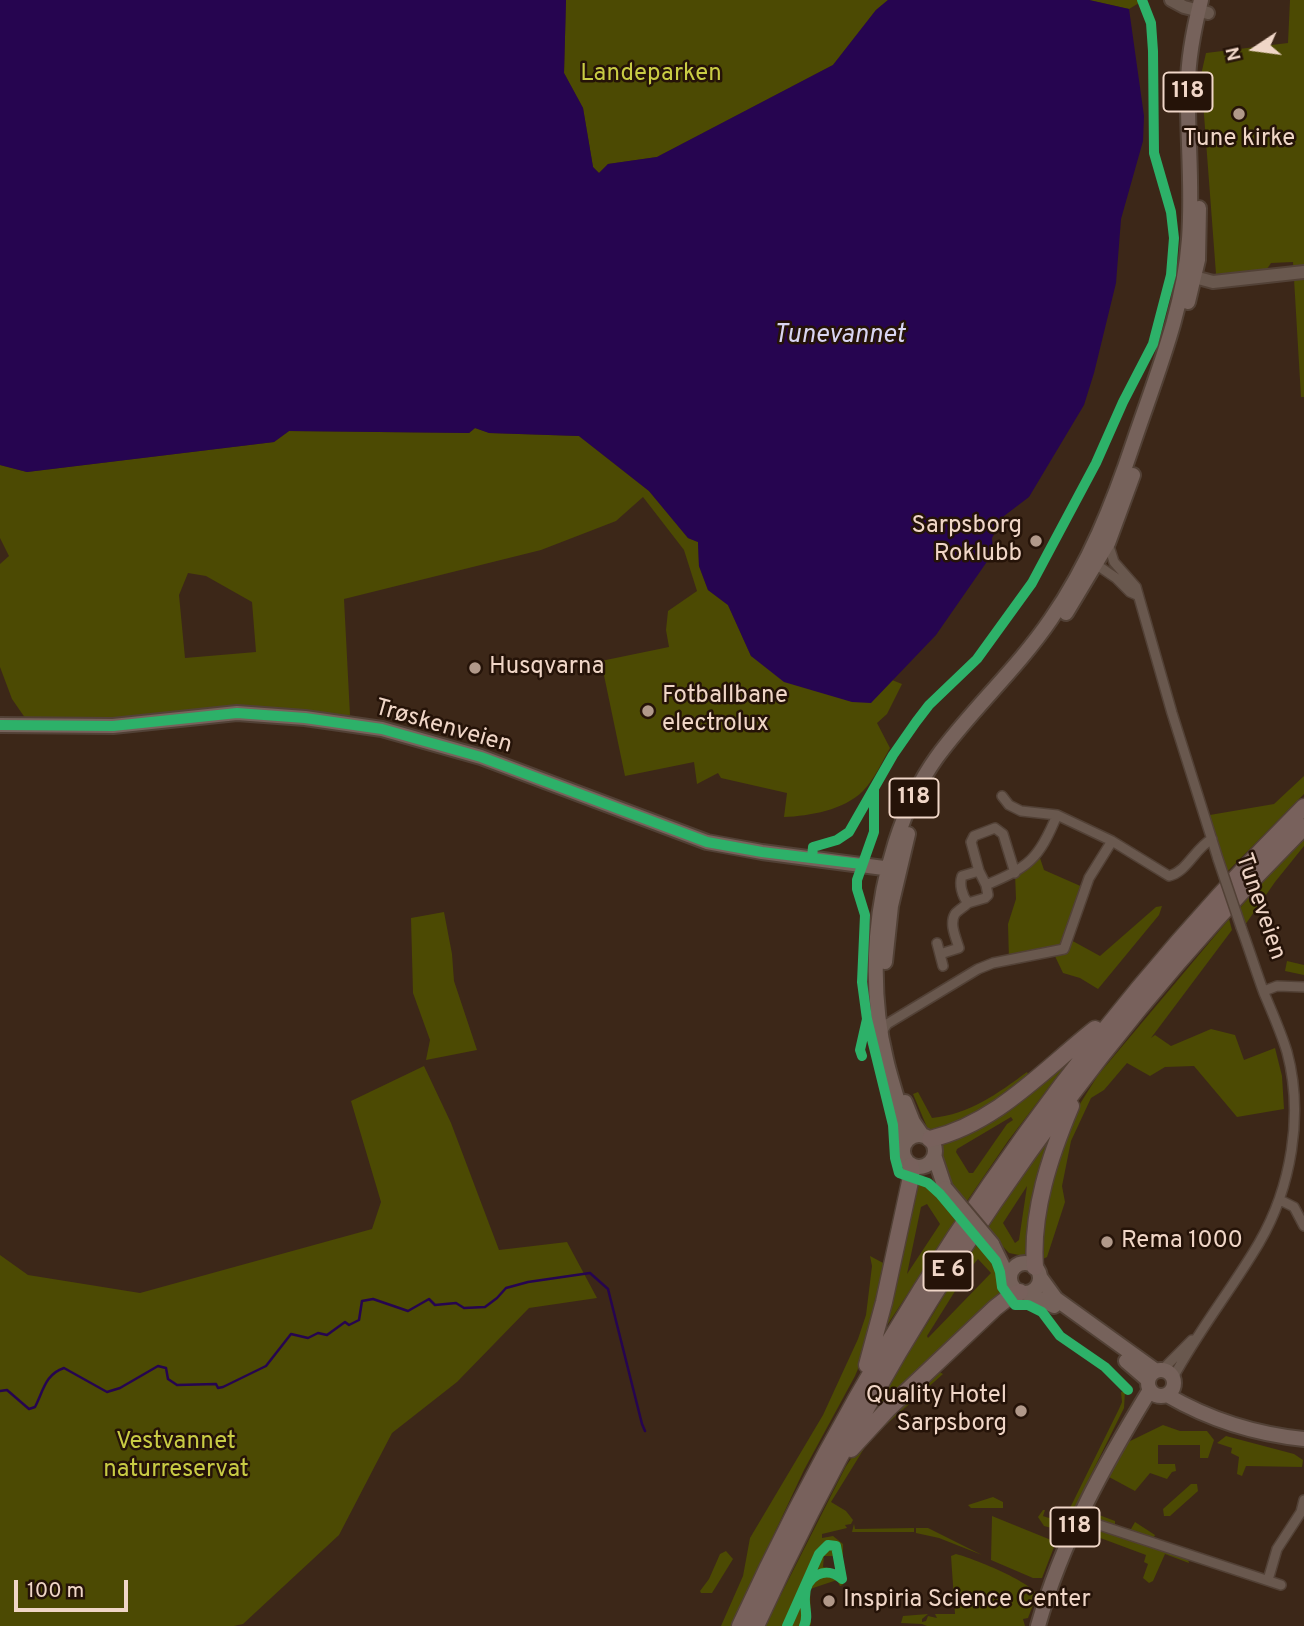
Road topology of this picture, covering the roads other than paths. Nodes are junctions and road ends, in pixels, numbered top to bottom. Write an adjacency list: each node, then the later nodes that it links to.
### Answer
1 (1171, 0): 2 (street)
2 (1204, 6): 4 (main road, 118)
3 (1304, 272): 4 (street)
4 (1190, 276): 5 (main road, 118); 6 (main road, 118)
5 (1108, 543): 7 (main road, 118); 8 (street, Tuneveien)
6 (1093, 549): 7 (street); 9 (main road, 118)
7 (1097, 565): 8 (street); 9 (main road, 118)
8 (1137, 595): 15 (street, Tuneveien)
9 (1017, 665): 17 (main road, 118)
10 (0, 725): 17 (main road, Trøskenveien)
11 (1002, 796): 13 (street)
12 (1304, 807): 27 (highway, E 6)
13 (1057, 815): 16 (street); 19 (street)
14 (1304, 827): 29 (highway, E 6)
15 (1212, 839): 16 (street); 26 (street, Tuneveien, bridge)
16 (1112, 841): 28 (street)
17 (894, 869): 28 (main road)
18 (979, 871): 19 (street); 20 (street); 21 (street)
19 (1015, 873): 20 (street)
20 (986, 885): 21 (street)
21 (968, 903): 23 (street)
22 (937, 943): 23 (street)
23 (940, 954): 24 (street)
24 (943, 965)
25 (1304, 987): 26 (street)
26 (1264, 991): 31 (street, Tuneveien)
27 (1114, 1016): 30 (highway, E 6); 42 (highway, E 6)
28 (884, 1029): 30 (main road); 33 (main road)
29 (1082, 1081): 38 (highway, E 6); 44 (highway, E 6)
30 (926, 1137): 33 (main road); 34 (main road)
31 (1292, 1141): 32 (street); 35 (street, Tuneveien)
32 (1304, 1141)
33 (905, 1143): 34 (main road)
34 (923, 1164): 37 (main road, bridge); 42 (highway, E 6)
35 (1280, 1200): 36 (street); 41 (street, Tuneveien)
36 (1304, 1227)
37 (998, 1251): 38 (main road); 39 (main road)
38 (1032, 1269): 39 (main road); 40 (main road); 41 (main road)
39 (1009, 1279): 40 (main road)
40 (1024, 1293): 41 (main road); 44 (highway, E 6)
41 (1161, 1383): 43 (main road); 46 (main road, 118)
42 (860, 1390): 50 (highway, E 6)
43 (1304, 1439)
44 (831, 1472): 51 (highway, E 6)
45 (1304, 1500): 47 (street)
46 (1078, 1518): 47 (street); 49 (main road, 118)
47 (1268, 1580): 48 (street)
48 (1281, 1585)
49 (1038, 1625)
50 (740, 1626)
51 (756, 1626)

